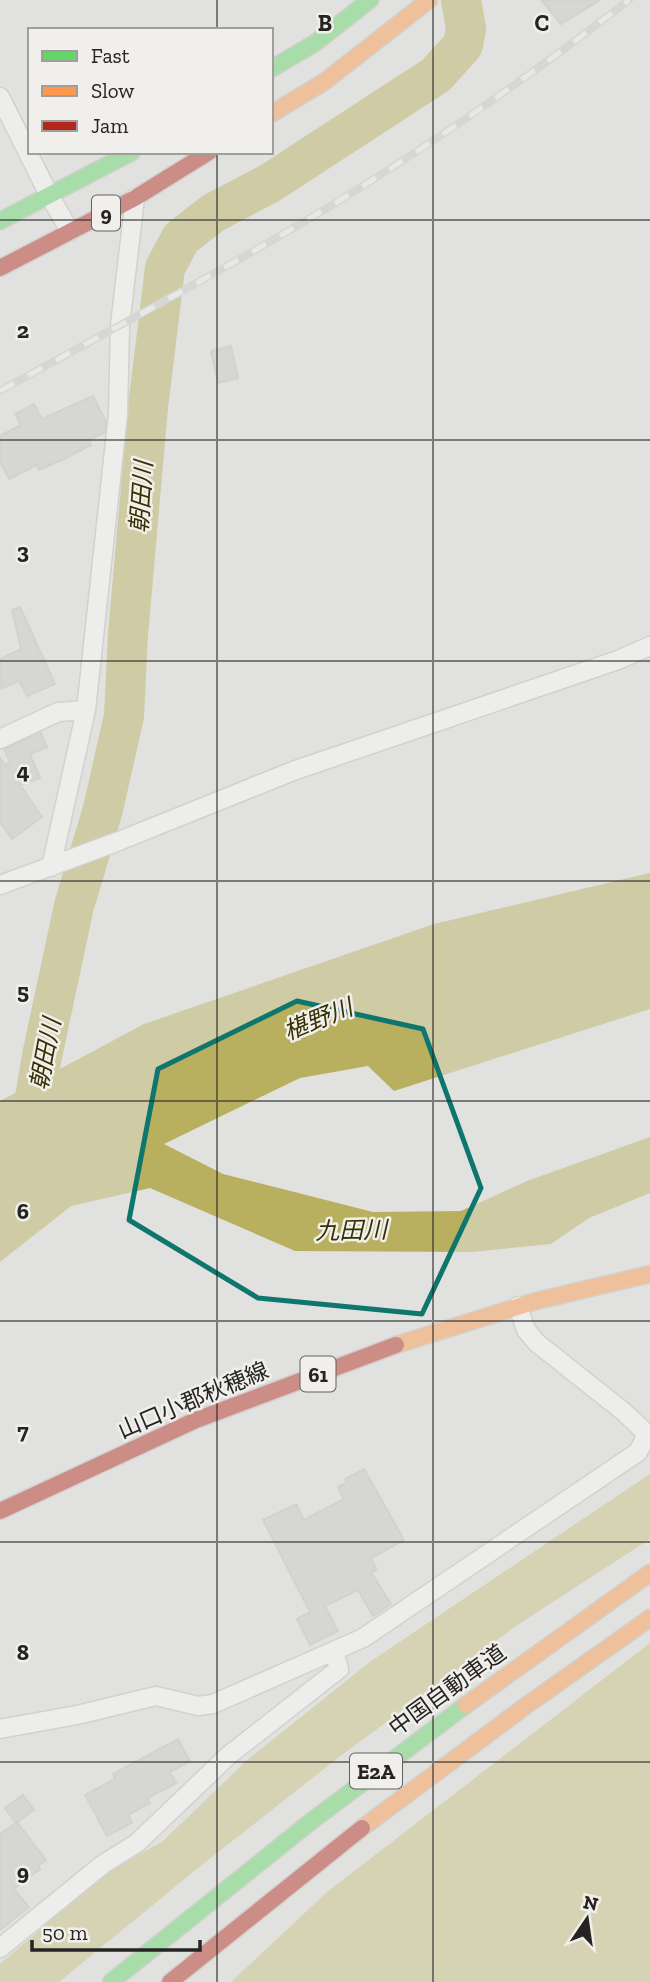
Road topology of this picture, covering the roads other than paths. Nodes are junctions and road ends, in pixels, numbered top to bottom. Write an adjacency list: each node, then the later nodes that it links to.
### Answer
1 (370, 0): 3 (main road)
2 (429, 0): 5 (main road)
3 (273, 68)
4 (0, 97): 6 (street)
5 (273, 113)
6 (28, 153)
7 (28, 154): 10 (street)
8 (128, 154): 10 (main road, 9)
9 (206, 154): 11 (main road, 9)
10 (49, 195): 12 (main road, 9); 13 (street)
11 (135, 198): 13 (main road, 9); 16 (street)
12 (0, 221)
13 (70, 231): 14 (main road, 9)
14 (0, 268)
15 (650, 646): 18 (street)
16 (86, 710): 17 (street); 18 (street)
17 (0, 739)
18 (58, 864): 19 (street)
19 (0, 886)
20 (650, 1273): 21 (main road, 山口小郡秋穂線 / 61)
21 (518, 1306): 22 (main road, 山口小郡秋穂線 / 61); 25 (street)
22 (0, 1511)
23 (650, 1573): 28 (main road, 中国自動車道 / E2A)
24 (650, 1618): 29 (main road, E2A)
25 (334, 1651): 26 (street); 27 (street)
26 (0, 1730)
27 (0, 1948)
28 (111, 1982)
29 (170, 1982)

